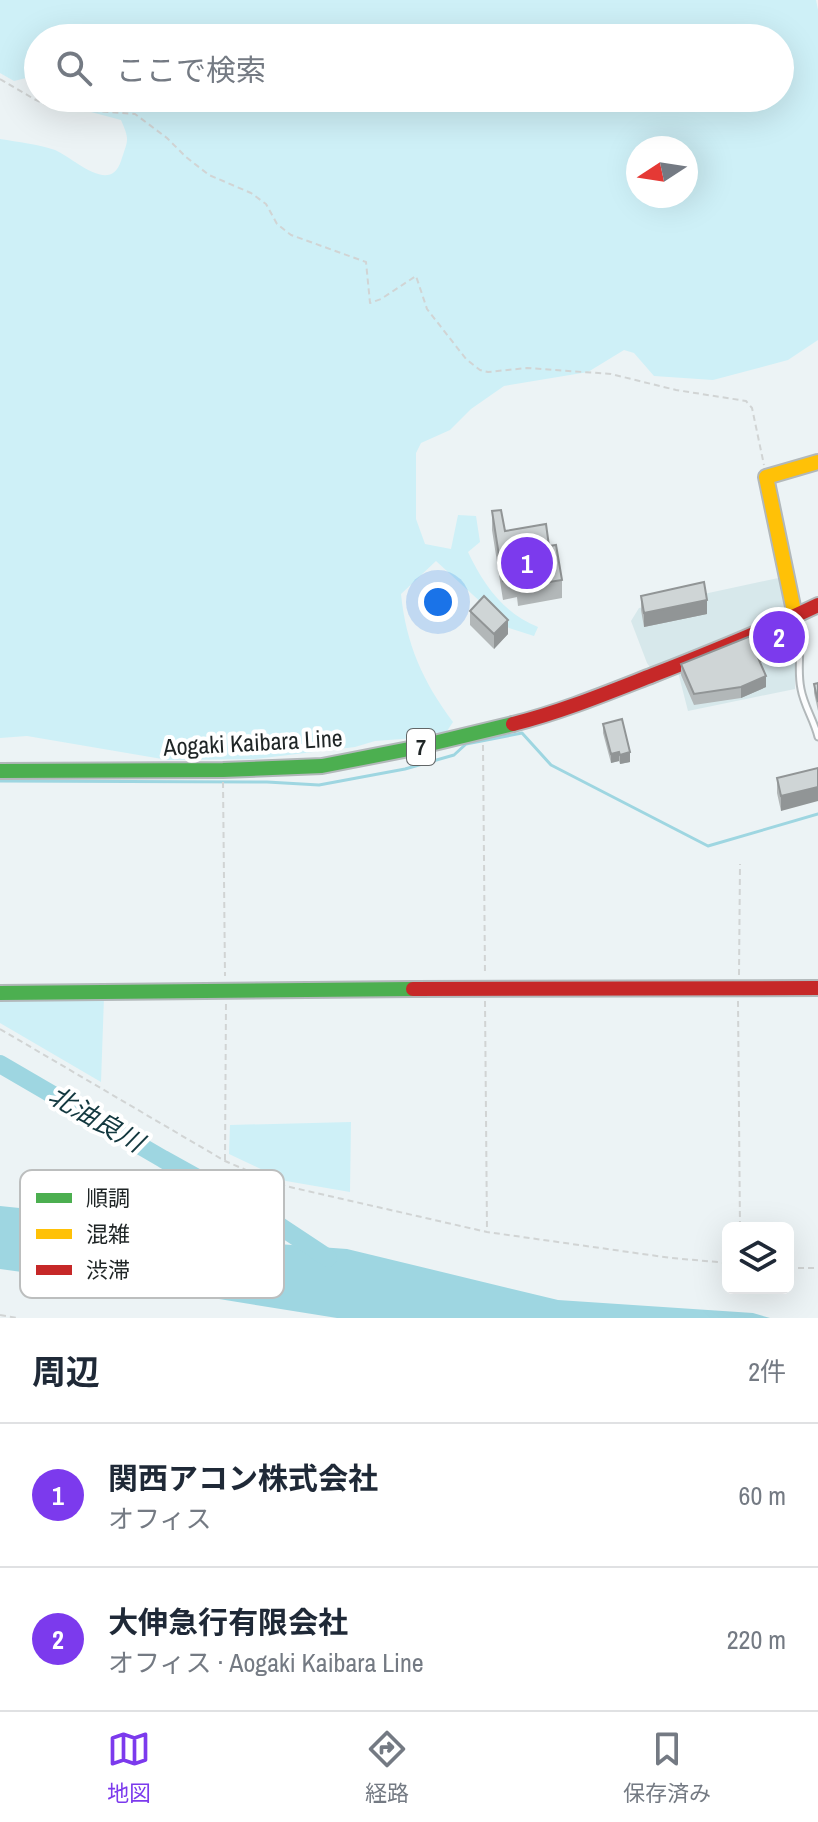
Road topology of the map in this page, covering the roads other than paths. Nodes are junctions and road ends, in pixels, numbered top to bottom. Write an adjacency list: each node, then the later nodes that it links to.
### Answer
1 (818, 462): 3 (street)
2 (818, 605): 3 (street, Aogaki Kaibara Line / 7)
3 (795, 616): 4 (lane); 5 (street, Aogaki Kaibara Line / 7)
4 (818, 737)
5 (0, 771)
6 (818, 988): 7 (street)
7 (0, 993)

